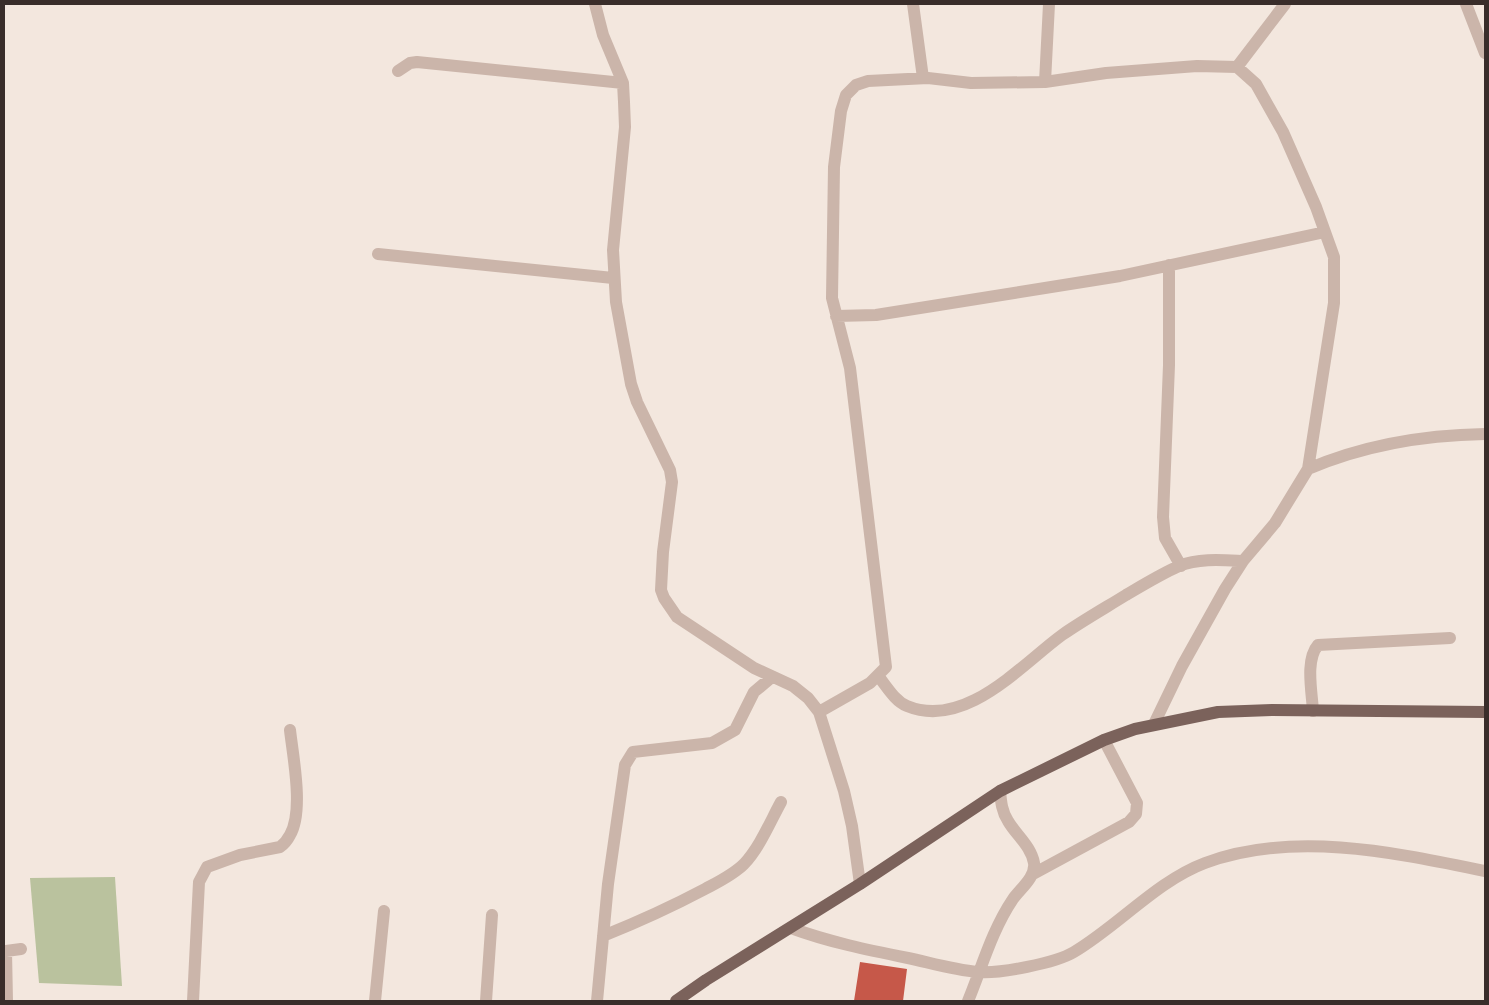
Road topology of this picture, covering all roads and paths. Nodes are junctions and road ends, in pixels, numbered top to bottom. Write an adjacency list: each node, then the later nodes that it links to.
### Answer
1 (596, 4): 11 (street)
2 (913, 4): 9 (street)
3 (1049, 4): 10 (street)
4 (1285, 4): 7 (street)
5 (1466, 4): 6 (street)
6 (1485, 53)
7 (1237, 67): 10 (street); 12 (street)
8 (398, 71): 11 (street)
9 (923, 78): 10 (street); 16 (street)
10 (1045, 82)
11 (622, 83): 15 (street)
12 (1325, 232): 14 (street); 18 (street)
13 (378, 254): 15 (street)
14 (1169, 265): 16 (street); 20 (street)
15 (613, 278): 23 (street)
16 (836, 316): 22 (street)
17 (1485, 434): 18 (street)
18 (1308, 468): 19 (street)
19 (1243, 561): 20 (street); 27 (street)
20 (1180, 566): 22 (street)
21 (1450, 638): 24 (street)
22 (879, 676): 25 (street)
23 (772, 677): 25 (street); 38 (street)
24 (1313, 711): 26 (main road); 27 (main road)
25 (819, 712): 34 (street)
26 (1485, 712)
27 (1154, 724): 29 (main road)
28 (290, 730): 42 (street)
29 (1104, 740): 30 (main road); 33 (street)
30 (1000, 791): 33 (street); 34 (main road)
31 (781, 802): 38 (street)
32 (1485, 871): 40 (street)
33 (1032, 874): 40 (street)
34 (860, 884): 37 (main road)
35 (384, 911): 43 (street)
36 (492, 915): 44 (street)
37 (791, 928): 40 (street); 46 (main road)
38 (603, 936): 45 (street)
39 (21, 950): 41 (street)
40 (980, 972): 47 (street)
41 (7, 1001)
42 (193, 1001)
43 (375, 1001)
44 (486, 1001)
45 (597, 1001)
46 (676, 1001)
47 (968, 1001)

